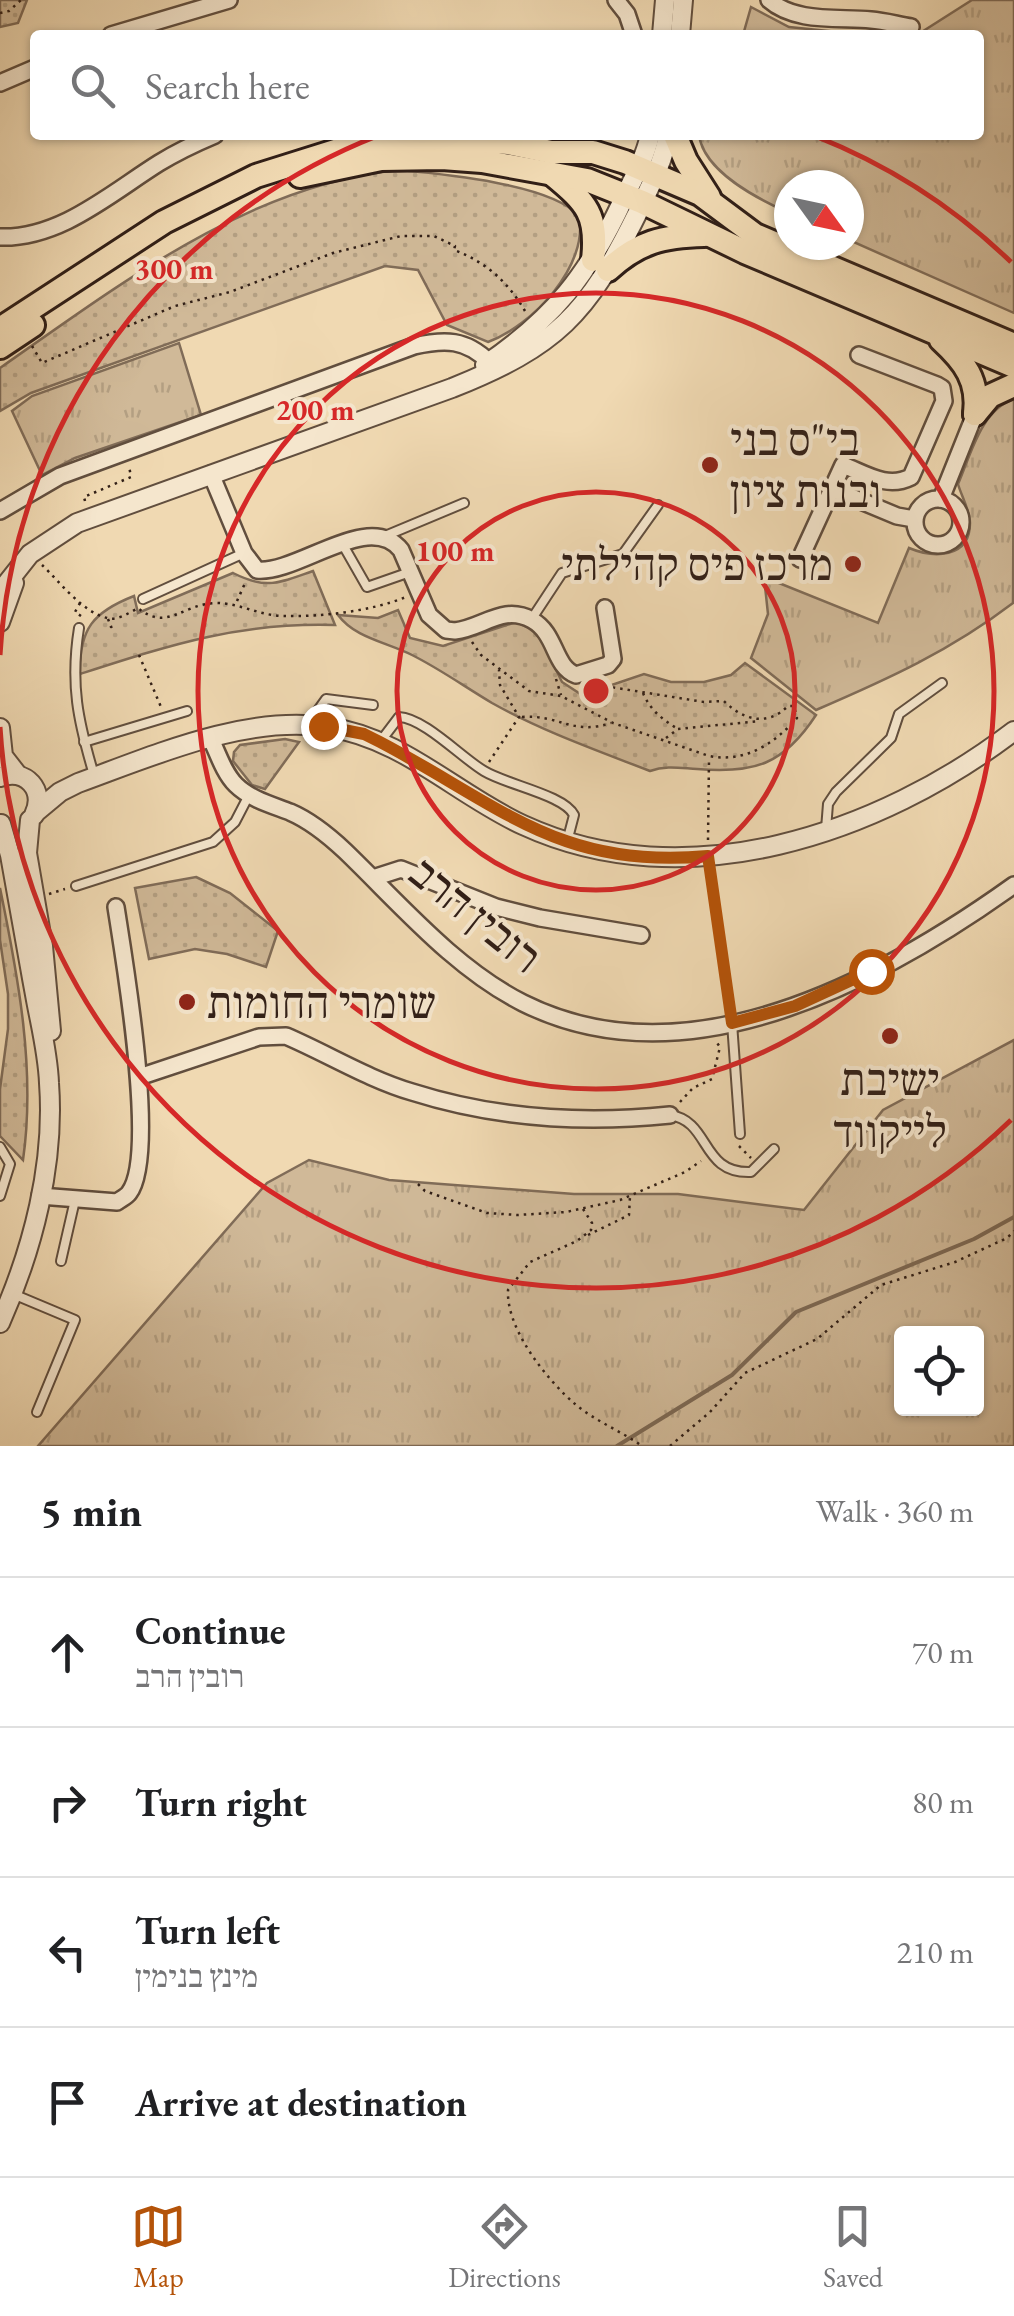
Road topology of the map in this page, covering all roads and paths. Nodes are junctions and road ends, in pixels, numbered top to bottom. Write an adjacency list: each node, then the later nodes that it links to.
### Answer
1 (21, 0): 7 (path)
2 (229, 0): 9 (street)
3 (616, 0): 10 (street)
4 (665, 0): 11 (street)
5 (683, 0): 12 (street)
6 (770, 0): 8 (street)
7 (0, 13)
8 (911, 27)
9 (128, 30)
10 (633, 30)
11 (662, 30)
12 (680, 30)
13 (30, 70): 14 (street)
14 (0, 83)
15 (205, 140): 28 (street)
16 (408, 140): 30 (main road)
17 (468, 140): 22 (main road)
18 (606, 140): 22 (main road)
19 (650, 140): 23 (street)
20 (669, 140): 23 (street)
21 (675, 140): 26 (main road)
22 (581, 151): 23 (main road)
23 (647, 171): 25 (street); 26 (main road)
24 (554, 175): 25 (main road); 29 (main road); 34 (main road)
25 (634, 199): 27 (main road); 29 (street)
26 (714, 204): 33 (main road)
27 (710, 235): 29 (main road); 32 (main road)
28 (0, 237)
29 (600, 265): 31 (street); 40 (street)
30 (0, 328)
31 (536, 328): 36 (street); 37 (path)
32 (931, 330): 38 (main road); 41 (main road)
33 (1014, 345)
34 (0, 347)
35 (859, 355): 44 (street)
36 (489, 362): 40 (street); 42 (street)
37 (42, 363)
38 (1014, 366)
39 (1014, 385): 41 (main road)
40 (452, 388): 43 (street)
41 (975, 414): 45 (street)
42 (126, 452): 48 (street); 49 (path)
43 (211, 474): 49 (street); 54 (street)
44 (832, 490): 50 (street); 55 (street)
45 (942, 499): 50 (street); 50 (street)
46 (464, 503): 51 (lane)
47 (658, 505): 65 (lane)
48 (0, 511)
49 (91, 516): 53 (street)
50 (914, 519)
51 (382, 538): 52 (street); 56 (street)
52 (342, 544): 54 (street); 56 (lane)
53 (26, 559): 57 (street); 60 (path); 66 (street)
54 (248, 559): 59 (lane); 61 (path)
55 (800, 559)
56 (410, 572): 58 (street)
57 (0, 592)
58 (419, 592): 61 (path); 69 (street)
59 (142, 599)
60 (81, 602): 63 (path); 64 (path)
61 (236, 603): 64 (path)
62 (605, 608): 72 (street)
63 (84, 617)
64 (108, 619): 67 (path)
65 (531, 620): 69 (street); 72 (street)
66 (0, 622)
67 (115, 626)
68 (79, 628): 87 (lane)
69 (465, 630): 71 (path)
70 (139, 654): 78 (path)
71 (499, 668): 77 (path); 80 (path)
72 (585, 674): 74 (path)
73 (942, 683): 96 (lane)
74 (642, 692): 79 (path); 83 (path)
75 (373, 705): 81 (lane)
76 (187, 711): 78 (lane)
77 (519, 717): 80 (path); 90 (path)
78 (164, 718): 87 (lane)
79 (762, 721): 83 (path); 89 (path)
80 (613, 723): 86 (path)
81 (315, 726): 85 (street); 88 (street)
82 (0, 728): 91 (street)
83 (678, 729): 86 (path)
84 (1014, 731): 96 (street)
85 (211, 739): 92 (street); 93 (street, רובין הרב)
86 (665, 740): 89 (path)
87 (84, 742): 92 (lane)
88 (380, 742): 90 (lane); 97 (street)
89 (708, 756): 98 (path)
90 (483, 771): 97 (lane)
91 (14, 776): 92 (street); 94 (street)
92 (94, 777): 94 (street)
93 (249, 795): 99 (street, רובין הרב); 101 (lane)
94 (33, 816): 95 (street); 102 (street)
95 (0, 824): 108 (street)
96 (826, 831): 98 (street)
97 (567, 842): 98 (street)
98 (708, 856): 105 (path)
99 (373, 878): 104 (street); 105 (street, רובין הרב)
100 (1014, 885): 105 (street, רובין הרב)
101 (76, 886): 102 (path)
102 (34, 897): 108 (street)
103 (116, 907): 107 (street)
104 (641, 935)
105 (732, 1023): 110 (lane)
106 (708, 1039): 109 (path)
107 (139, 1077): 109 (street); 119 (street)
108 (50, 1096): 117 (street)
109 (670, 1115): 113 (lane)
110 (738, 1138): 114 (path)
111 (0, 1147): 116 (lane)
112 (774, 1148): 114 (lane)
113 (710, 1153): 114 (lane); 118 (path)
114 (759, 1166)
115 (418, 1184): 120 (path)
116 (0, 1196)
117 (40, 1196): 119 (street); 124 (street)
118 (630, 1196): 120 (path); 122 (path)
119 (75, 1200): 123 (lane)
120 (583, 1208): 122 (path)
121 (1014, 1231): 128 (path)
122 (587, 1236): 127 (path)
123 (60, 1261)
124 (13, 1294): 125 (street); 126 (lane)
125 (0, 1323)
126 (37, 1412)
127 (642, 1446)
128 (670, 1446)

